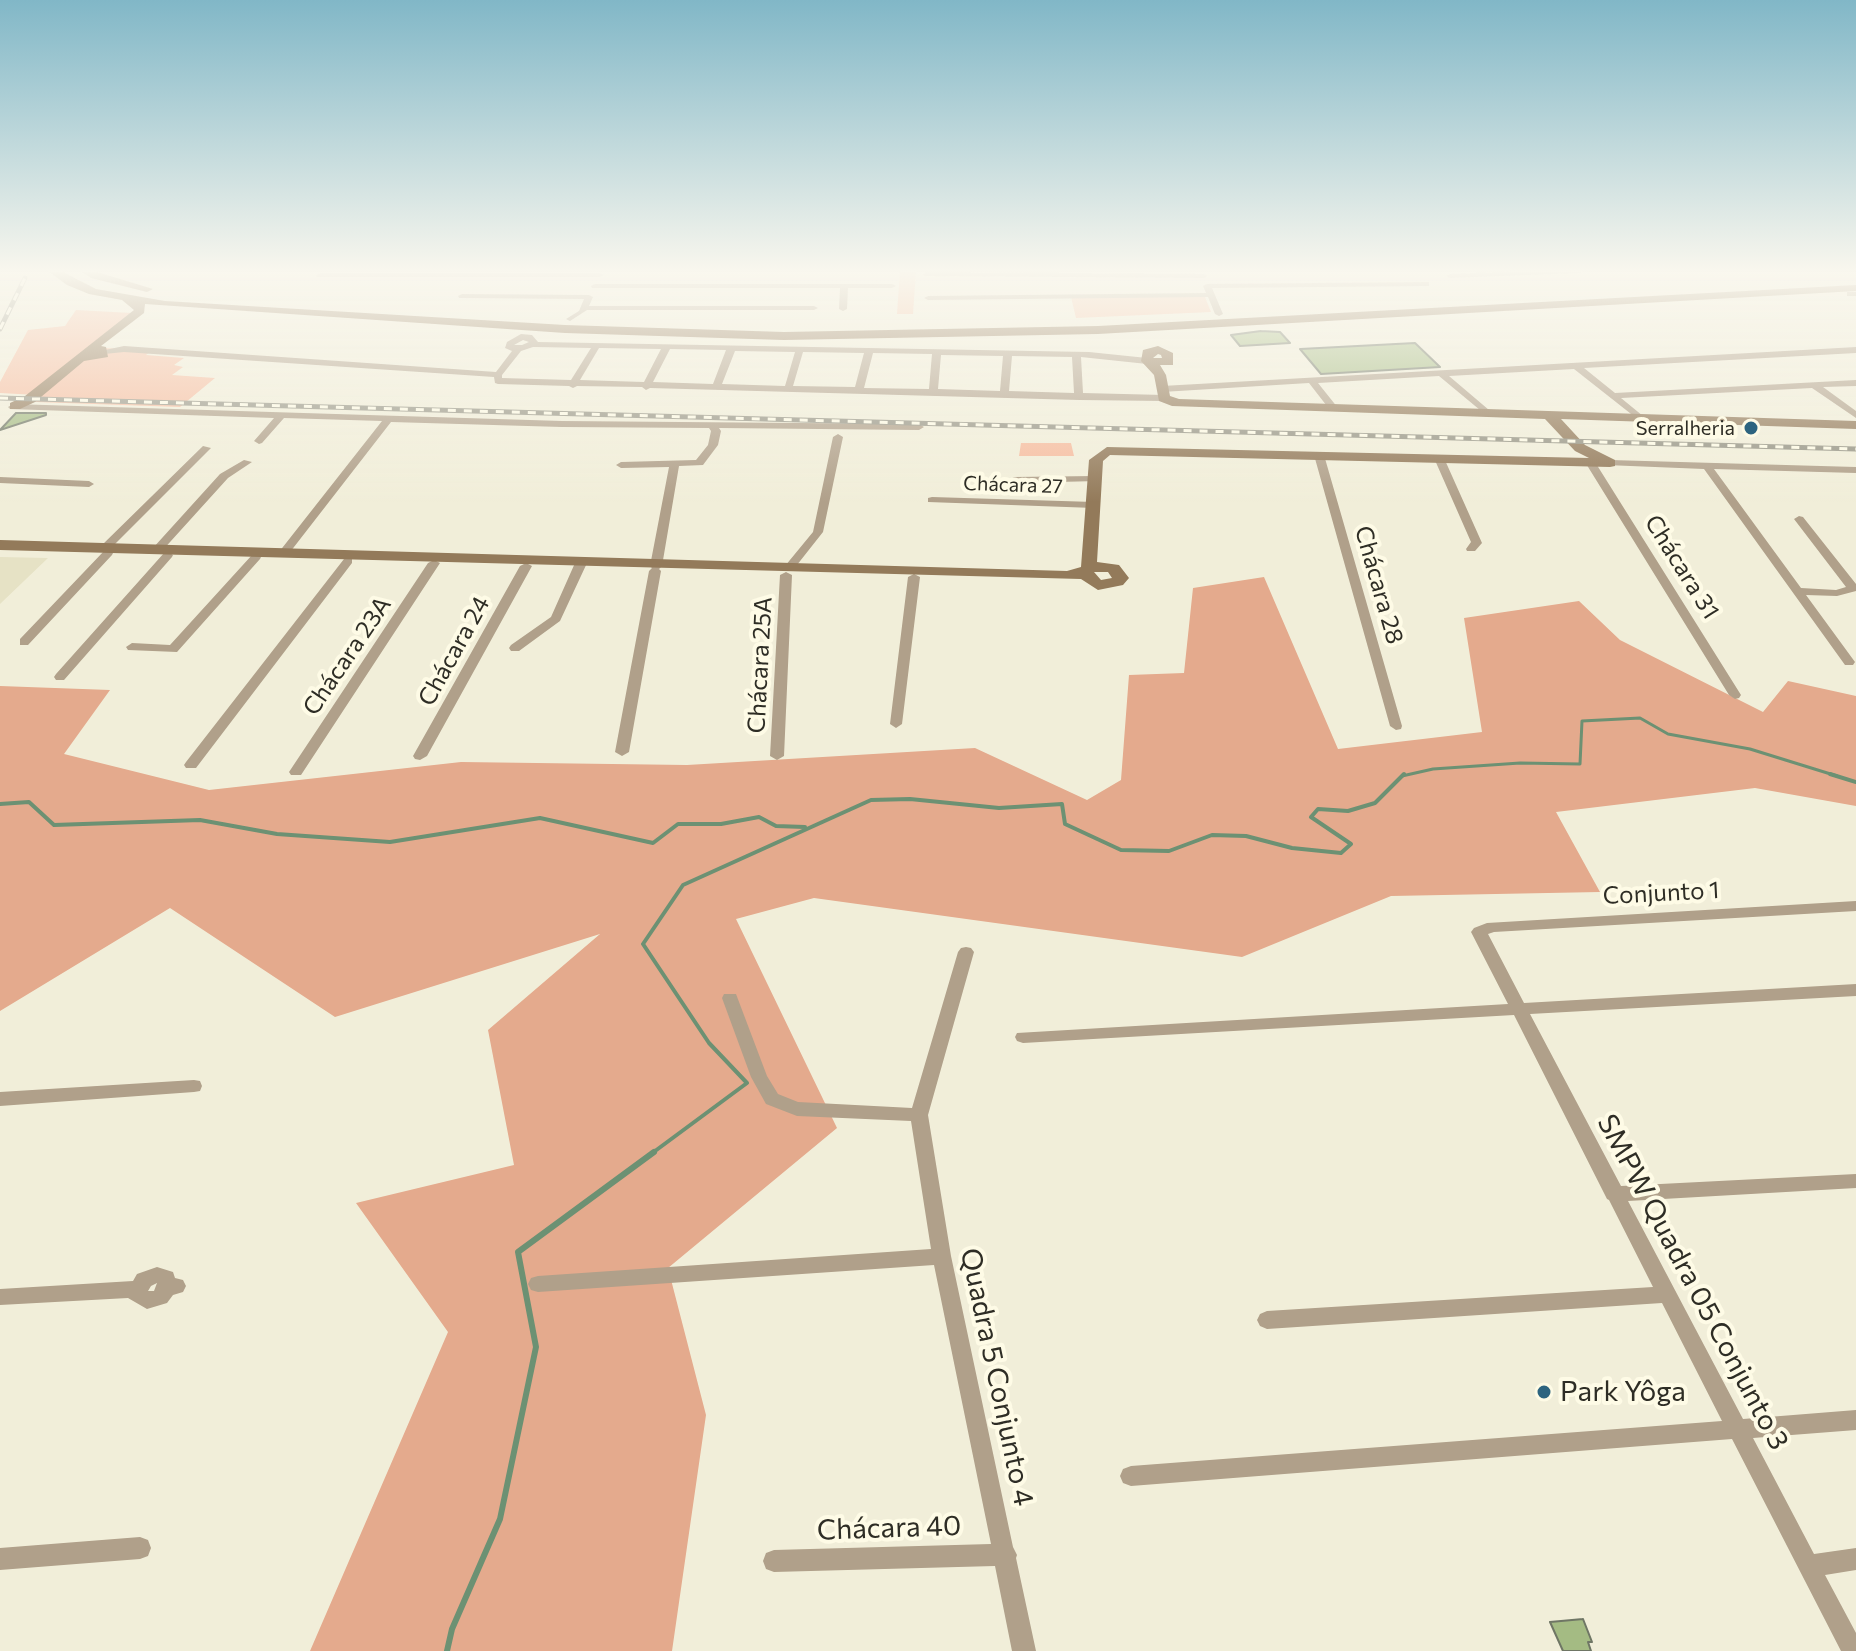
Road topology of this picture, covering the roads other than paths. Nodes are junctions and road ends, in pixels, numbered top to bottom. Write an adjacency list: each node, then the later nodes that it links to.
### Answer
1 (99, 348): 15 (main road)
2 (101, 348): 15 (main road)
3 (519, 348): 21 (street)
4 (595, 348): 26 (street)
5 (666, 348): 28 (street)
6 (732, 348): 29 (street)
7 (768, 348): 10 (street)
8 (1153, 348): 19 (main road)
9 (1157, 348): 19 (main road)
10 (800, 349): 12 (street); 30 (street)
11 (1856, 350): 18 (street)
12 (869, 351): 13 (street); 31 (street)
13 (937, 352): 14 (street); 32 (street)
14 (1008, 353): 16 (street); 33 (street)
15 (95, 354): 21 (street); 36 (main road)
16 (1076, 355): 19 (street); 34 (street)
17 (1563, 366): 18 (street); 20 (street); 25 (street)
18 (1576, 366): 23 (street)
19 (1157, 367): 22 (street); 34 (street); 37 (main road)
20 (1442, 374): 22 (street); 38 (street)
21 (498, 378): 26 (street)
22 (1313, 382): 37 (street)
23 (1597, 383): 25 (street); 35 (street)
24 (1856, 383): 27 (street)
25 (1584, 384): 35 (street)
26 (573, 385): 28 (street)
27 (1814, 385): 35 (street); 40 (street)
28 (646, 387): 29 (street)
29 (716, 388): 30 (street)
30 (788, 389): 31 (street)
31 (859, 391): 32 (street)
32 (933, 393): 33 (street)
33 (1004, 395): 34 (street)
34 (1079, 397)
35 (1611, 399): 43 (street); 44 (street)
36 (6, 407): 41 (street)
37 (1333, 408): 38 (main road)
38 (1486, 412): 39 (main road)
39 (1549, 415): 43 (main road); 52 (main road)
40 (1856, 415)
41 (281, 416): 42 (street); 49 (street)
42 (389, 418): 46 (street); 73 (street)
43 (1624, 418): 44 (main road)
44 (1640, 418): 45 (main road)
45 (1856, 425)
46 (713, 426): 47 (street); 59 (street)
47 (919, 427)
48 (838, 437): 81 (street)
49 (259, 441)
50 (206, 448): 71 (street)
51 (1319, 455): 53 (main road); 61 (main road); 93 (street, Chácara 28)
52 (1576, 455): 53 (main road); 55 (main road); 56 (main road)
53 (1439, 458): 70 (street)
54 (247, 462): 72 (street)
55 (1590, 462): 56 (main road); 91 (street, Chácara 31)
56 (1610, 463): 58 (street)
57 (621, 465): 59 (street)
58 (1706, 465): 60 (street); 85 (street)
59 (674, 466): 79 (street)
60 (1856, 470)
61 (1095, 479): 63 (street); 66 (main road)
62 (0, 480): 64 (street)
63 (1014, 480)
64 (89, 484)
65 (932, 500): 66 (street, Chácara 27)
66 (1094, 505): 68 (main road)
67 (1799, 519): 85 (street)
68 (1092, 544): 80 (main road); 82 (main road)
69 (0, 547): 71 (main road)
70 (1471, 549)
71 (106, 550): 72 (main road); 86 (street)
72 (162, 552): 73 (main road); 74 (main road); 90 (street)
73 (283, 554): 78 (main road)
74 (256, 557): 75 (main road); 87 (street)
75 (348, 561): 76 (main road); 97 (street)
76 (434, 563): 77 (main road); 98 (street, Chácara 23A)
77 (526, 566): 78 (main road); 95 (street, Chácara 24)
78 (580, 566): 79 (main road); 88 (street)
79 (655, 568): 81 (main road); 94 (street)
80 (1113, 568): 82 (main road); 84 (main road)
81 (788, 571): 82 (main road); 83 (main road); 96 (street, Chácara 25A)
82 (1087, 571): 84 (main road)
83 (914, 577): 84 (main road); 92 (street)
84 (1098, 585)
85 (1798, 591): 89 (street)
86 (24, 642)
87 (132, 647)
88 (515, 648)
89 (1849, 662)
90 (60, 677)
91 (1735, 695)
92 (896, 724)
93 (1396, 726)
94 (622, 752)
95 (420, 756)
96 (777, 756)
97 (191, 765)
98 (296, 772)
99 (1856, 906): 100 (street, Conjunto 1)
100 (1482, 940): 104 (street, SMPW Quadra 05 Conjunto 3)
101 (966, 952): 108 (street)
102 (1856, 990): 104 (street)
103 (730, 998): 108 (street)
104 (1519, 1009): 105 (street); 110 (street, SMPW Quadra 05 Conjunto 3)
105 (1023, 1037)
106 (194, 1086): 107 (street)
107 (0, 1099)
108 (919, 1115): 111 (street, Quadra 5 Conjunto 4)
109 (1856, 1181): 110 (street)
110 (1613, 1194): 114 (street, SMPW Quadra 05 Conjunto 3)
111 (942, 1256): 112 (street); 121 (street, Quadra 5 Conjunto 4)
112 (538, 1284)
113 (172, 1286): 115 (street)
114 (1667, 1294): 116 (street); 118 (street, SMPW Quadra 05 Conjunto 3)
115 (0, 1297)
116 (1267, 1320)
117 (1856, 1420): 118 (street)
118 (1738, 1429): 119 (street); 125 (street, SMPW Quadra 05 Conjunto 3)
119 (1131, 1476)
120 (140, 1548): 122 (street)
121 (1006, 1555): 124 (street, Chácara 40); 126 (street, Quadra 5 Conjunto 4)
122 (0, 1559)
123 (1856, 1559): 125 (street)
124 (774, 1561)
125 (1809, 1566): 127 (street, SMPW Quadra 05 Conjunto 3)
126 (1024, 1651)
127 (1853, 1651)

